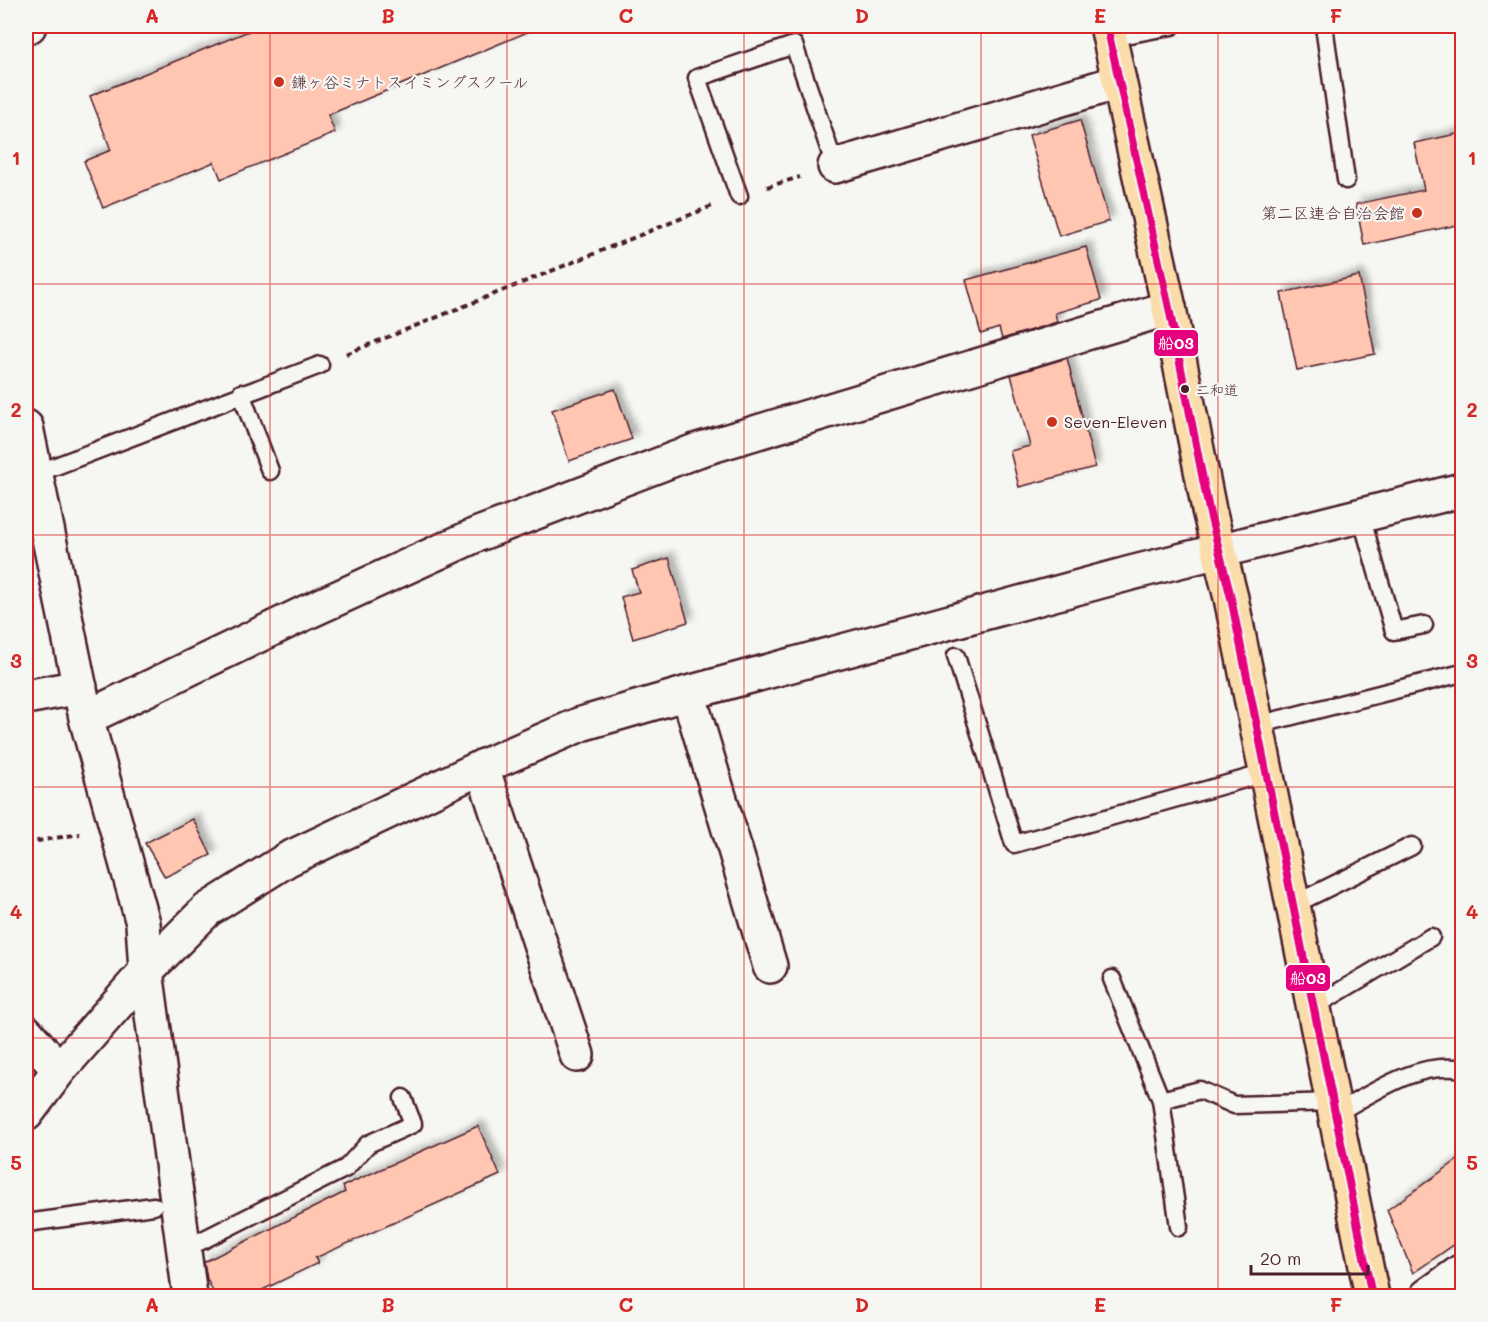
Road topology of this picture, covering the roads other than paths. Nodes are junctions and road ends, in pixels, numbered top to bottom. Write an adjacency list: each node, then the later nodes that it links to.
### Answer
1 (1172, 26): 3 (lane)
2 (1324, 26): 6 (lane)
3 (1109, 32): 4 (main road)
4 (1119, 82): 5 (street); 8 (main road)
5 (836, 166): 7 (lane)
6 (1346, 180)
7 (739, 196)
8 (1169, 308): 16 (main road); 22 (street)
9 (320, 364): 10 (lane)
10 (241, 393): 12 (lane); 13 (lane)
11 (26, 427): 13 (street)
12 (270, 471)
13 (35, 474): 22 (street)
14 (1462, 490): 15 (street)
15 (1361, 516): 16 (street); 17 (lane)
16 (1219, 551): 20 (street); 23 (main road)
17 (1424, 625)
18 (956, 656): 25 (lane)
19 (1462, 673): 23 (lane)
20 (688, 693): 24 (street); 29 (street)
21 (26, 698): 22 (street)
22 (83, 703): 30 (street)
23 (1257, 726): 25 (main road)
24 (482, 766): 30 (street); 34 (street)
25 (1266, 773): 27 (main road)
26 (1412, 846): 27 (lane)
27 (1293, 905): 32 (main road)
28 (1431, 937): 32 (lane)
29 (770, 966)
30 (146, 971): 36 (street); 44 (street)
31 (1112, 979): 38 (lane)
32 (1315, 1006): 39 (main road)
33 (26, 1032): 36 (street)
34 (577, 1055)
35 (1462, 1069): 39 (lane)
36 (59, 1070): 40 (street)
37 (402, 1098): 44 (lane)
38 (1161, 1100): 39 (lane); 43 (lane)
39 (1335, 1108): 47 (main road)
40 (26, 1114)
41 (154, 1206): 42 (lane)
42 (26, 1223)
43 (1179, 1227)
44 (183, 1250): 46 (street)
45 (1462, 1271): 48 (street)
46 (190, 1296)
47 (1372, 1296)
48 (1427, 1296)

